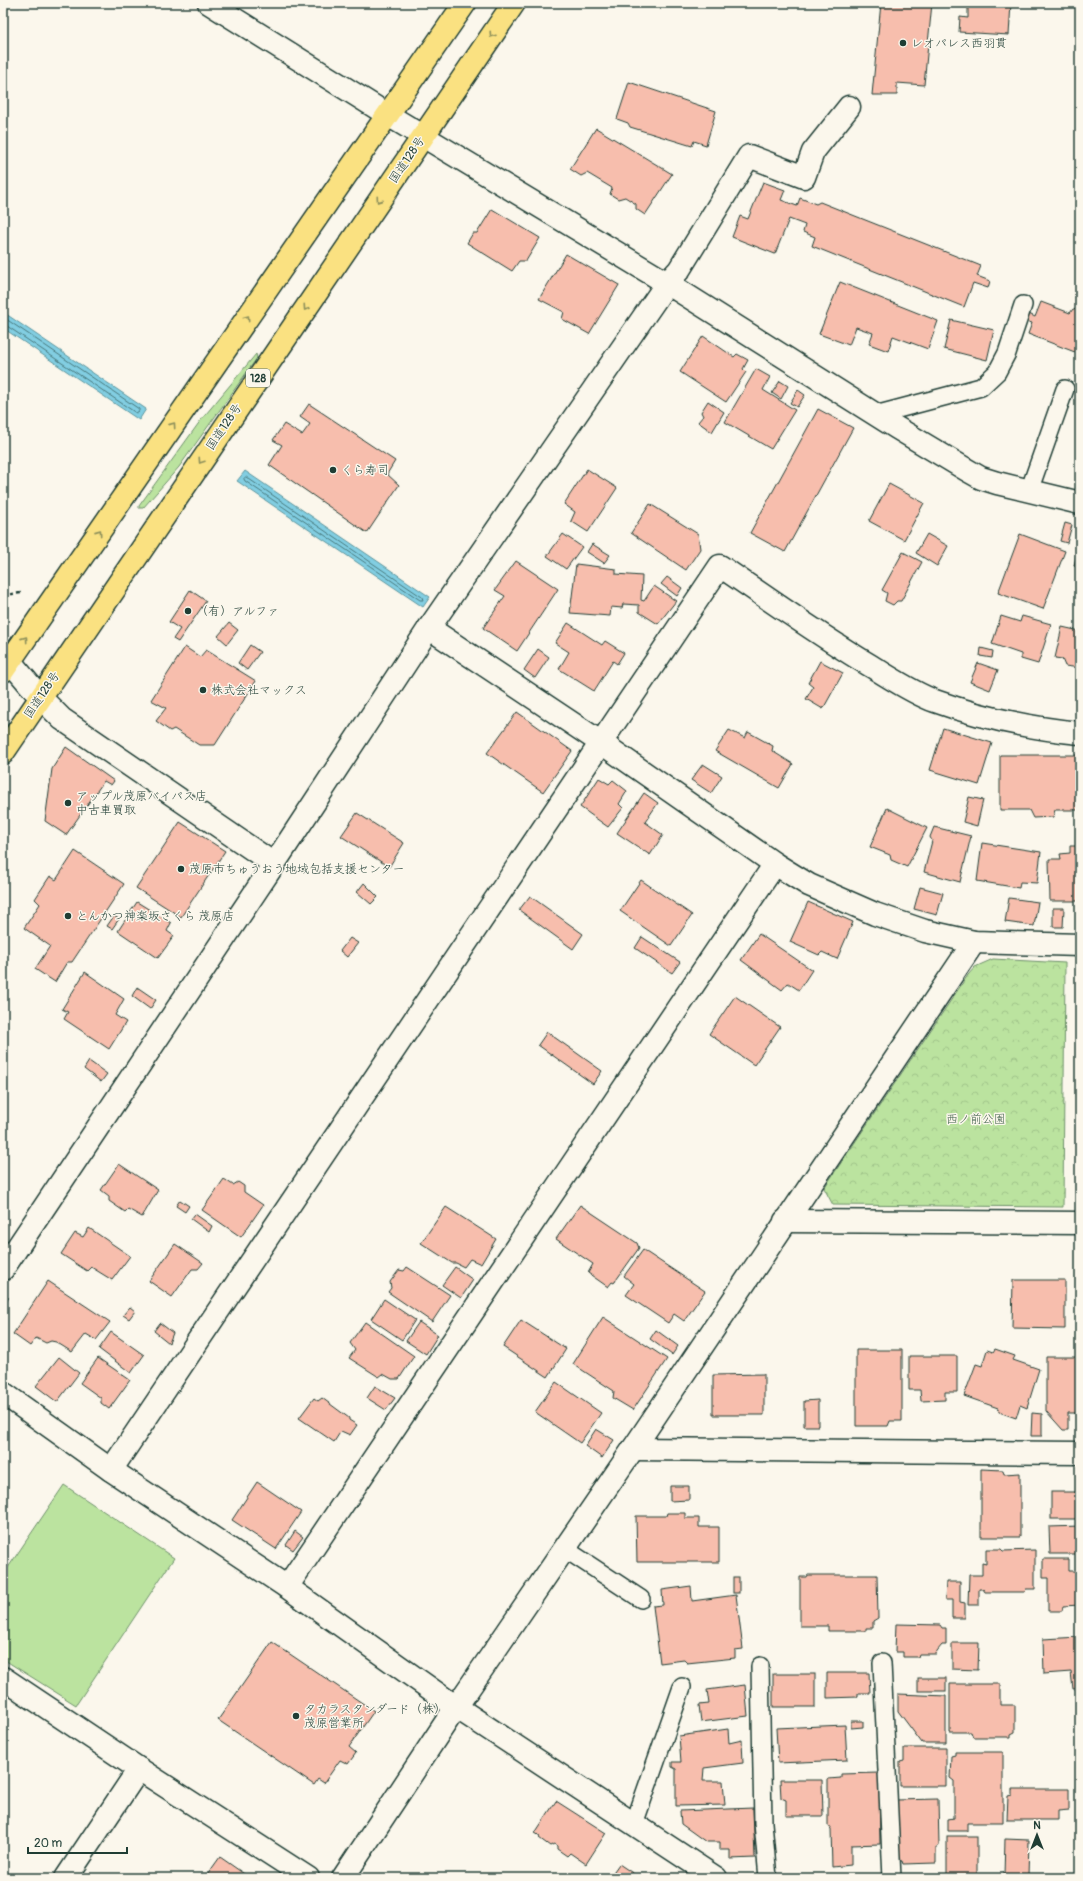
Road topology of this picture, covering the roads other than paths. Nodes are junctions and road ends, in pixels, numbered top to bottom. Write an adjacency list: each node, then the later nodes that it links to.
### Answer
1 (209, 3): 5 (street)
2 (465, 3): 5 (highway)
3 (514, 3): 6 (highway, 国道128号 / 128, one-way to 6)
4 (848, 107): 7 (street)
5 (388, 115): 6 (street); 14 (highway, one-way to 5)
6 (424, 135): 7 (street); 15 (highway, 国道128号 / 128, one-way to 15)
7 (667, 283): 10 (street); 13 (street)
8 (1023, 305): 10 (lane)
9 (1065, 389): 11 (lane)
10 (876, 415): 11 (street)
11 (1029, 492): 12 (street)
12 (1080, 503)
13 (429, 628): 17 (street); 19 (street)
14 (5, 661): 15 (street)
15 (40, 697): 18 (highway, 国道128号 / 128); 19 (street)
16 (1080, 733): 17 (street)
17 (600, 742): 20 (street); 29 (street)
18 (3, 753)
19 (274, 864): 25 (street)
20 (775, 864): 21 (street); 31 (street)
21 (974, 942): 22 (street); 23 (street)
22 (1080, 945)
23 (785, 1221): 24 (street); 27 (street)
24 (1080, 1223)
25 (3, 1268)
26 (3, 1393): 29 (street)
27 (633, 1449): 28 (street); 30 (street)
28 (1080, 1453)
29 (111, 1470): 31 (street)
30 (565, 1549): 32 (lane); 37 (street)
31 (287, 1587): 37 (street)
32 (640, 1599)
33 (882, 1664): 45 (lane)
34 (760, 1666): 44 (lane)
35 (3, 1678): 38 (street)
36 (682, 1686): 39 (lane)
37 (456, 1707): 39 (street); 42 (street)
38 (139, 1769): 40 (street); 41 (street)
39 (634, 1824): 43 (street)
40 (66, 1878)
41 (308, 1878)
42 (343, 1878)
43 (716, 1878)
44 (768, 1878)
45 (892, 1878)

